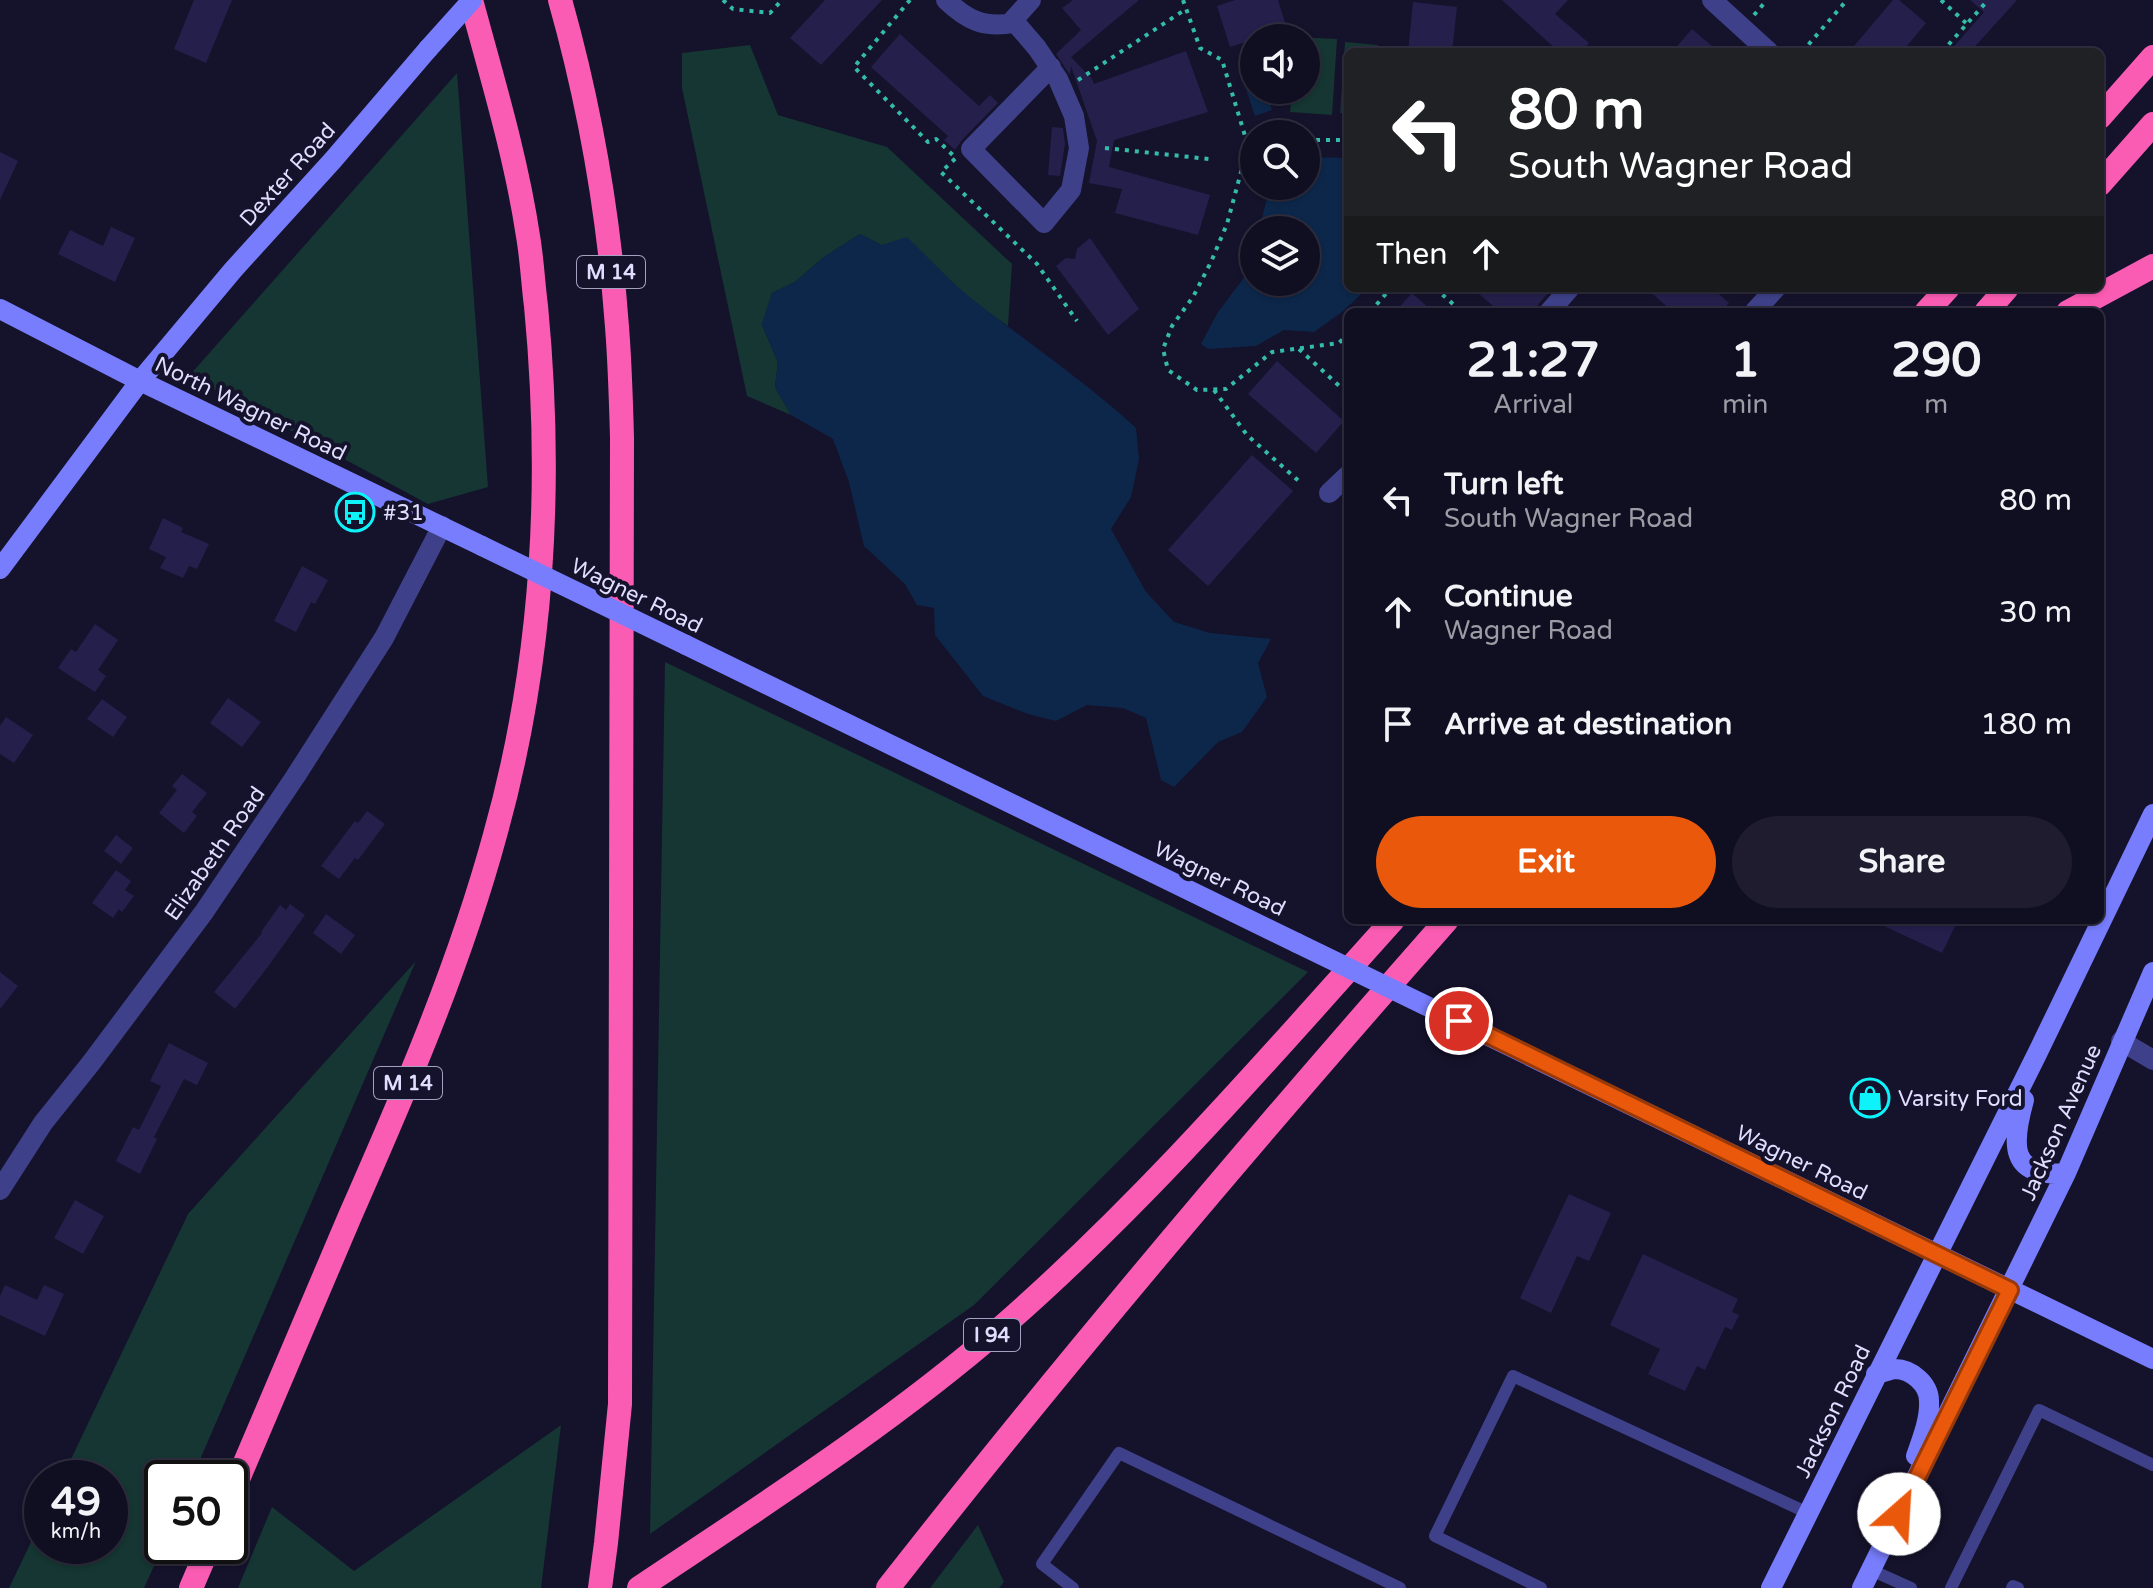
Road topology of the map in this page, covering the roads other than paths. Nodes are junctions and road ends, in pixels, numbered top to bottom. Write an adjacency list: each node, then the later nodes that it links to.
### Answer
1 (472, 0): 24 (main road, Dexter Road, bridge); 45 (highway, M 14)
2 (560, 0): 52 (highway, M 14)
3 (946, 0): 6 (street)
4 (1031, 0): 6 (street)
5 (1712, 0): 7 (street)
6 (1013, 20): 9 (street)
7 (1765, 48)
8 (2153, 57): 10 (highway)
9 (1051, 67): 9 (street)
10 (2104, 112)
11 (2153, 124): 12 (highway)
12 (2104, 179)
13 (2153, 266): 22 (highway)
14 (1566, 292): 18 (street)
15 (1772, 292): 19 (street)
16 (1944, 292): 20 (highway)
17 (2004, 292): 21 (highway)
18 (1552, 308)
19 (1758, 308)
20 (1930, 308)
21 (1990, 308)
22 (2075, 308)
23 (0, 309): 24 (main road, North Wagner Road)
24 (140, 381): 27 (main road, North Wagner Road); 29 (main road, Dexter Road)
25 (1344, 479): 26 (street)
26 (1329, 493)
27 (442, 526): 28 (main road, North Wagner Road); 40 (street, Elizabeth Road)
28 (482, 546): 41 (main road, Wagner Road, bridge)
29 (0, 569)
30 (2153, 814): 31 (main road)
31 (2104, 915)
32 (1389, 924): 53 (highway, I 94)
33 (1444, 924): 54 (highway)
34 (2100, 924): 37 (main road)
35 (2153, 972): 36 (main road, Jackson Avenue)
36 (2121, 1041): 38 (street); 39 (main road, Jackson Avenue)
37 (2037, 1054): 39 (main road); 41 (main road)
38 (2153, 1060)
39 (2066, 1173): 42 (main road, Jackson Avenue)
40 (0, 1190)
41 (1936, 1255): 42 (main road, Wagner Road); 44 (main road, Jackson Road)
42 (2010, 1290): 43 (main road, Wagner Road); 48 (main road)
43 (2153, 1359)
44 (1876, 1374): 47 (main road, Jackson Road); 48 (main road)
45 (246, 1460)
46 (2153, 1465): 60 (lane)
47 (1808, 1513): 57 (lane); 58 (main road, Jackson Road)
48 (1899, 1514): 50 (main road)
49 (201, 1564): 51 (highway)
50 (1866, 1579): 59 (lane)
51 (191, 1588)
52 (600, 1588)
53 (639, 1588)
54 (888, 1588)
55 (1073, 1588): 56 (lane)
56 (1400, 1588)
57 (1541, 1588)
58 (1771, 1588)
59 (1911, 1588)
60 (1951, 1588)

